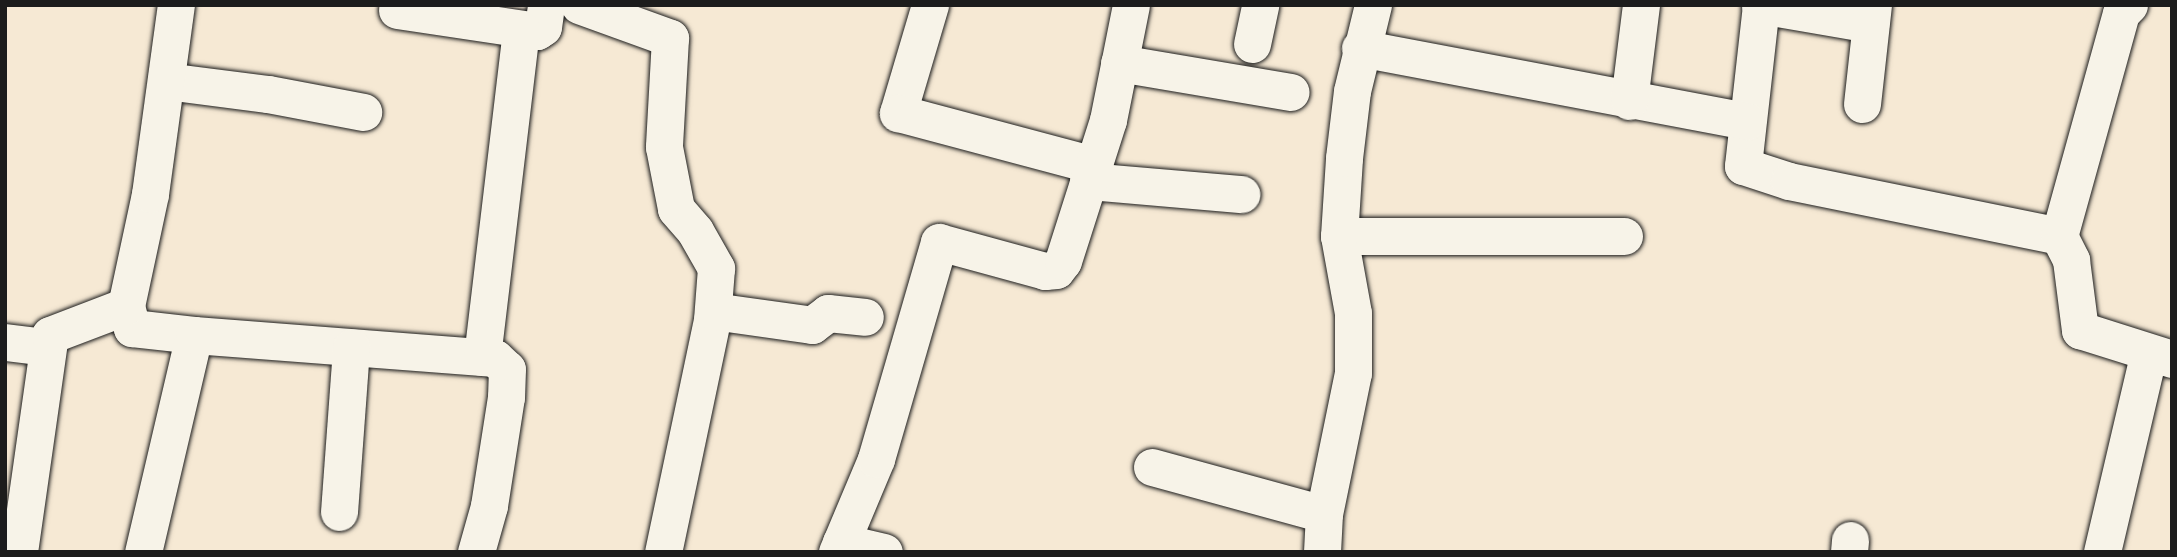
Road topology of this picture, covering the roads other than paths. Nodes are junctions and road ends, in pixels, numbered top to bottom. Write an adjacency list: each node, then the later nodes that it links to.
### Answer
1 (176, 5): 16 (street)
2 (579, 5): 28 (street)
3 (1131, 5): 15 (street)
4 (1260, 5): 13 (street)
5 (1373, 5): 14 (street)
6 (1641, 5): 18 (street)
7 (1760, 5): 11 (street); 21 (street)
8 (2129, 5): 26 (street)
9 (920, 7): 22 (street)
10 (397, 10): 12 (street)
11 (1872, 15): 19 (street)
12 (533, 17): 35 (street)
13 (1252, 44)
14 (1360, 48): 18 (street); 24 (street)
15 (1119, 63): 17 (street); 22 (street)
16 (166, 81): 20 (street); 27 (street)
17 (1291, 92)
18 (1629, 101): 21 (street)
19 (1862, 104)
20 (363, 112)
21 (1746, 121): 26 (street)
22 (1091, 173): 23 (street); 39 (street)
23 (1241, 194)
24 (1339, 236): 25 (street); 38 (street)
25 (1624, 236)
26 (2059, 236): 34 (street)
27 (126, 306): 30 (street); 32 (street)
28 (713, 312): 29 (street); 43 (street)
29 (866, 317)
30 (194, 335): 33 (street); 41 (street)
31 (5, 342): 32 (street)
32 (46, 347): 40 (street)
33 (351, 347): 35 (street); 37 (street)
34 (2161, 356): 46 (street)
35 (482, 357): 42 (street)
36 (1152, 467): 38 (street)
37 (339, 512)
38 (1324, 513): 45 (street)
39 (839, 547): 44 (street)
40 (19, 552)
41 (143, 552)
42 (476, 552)
43 (663, 552)
44 (884, 552)
45 (1322, 552)
46 (2102, 552)

